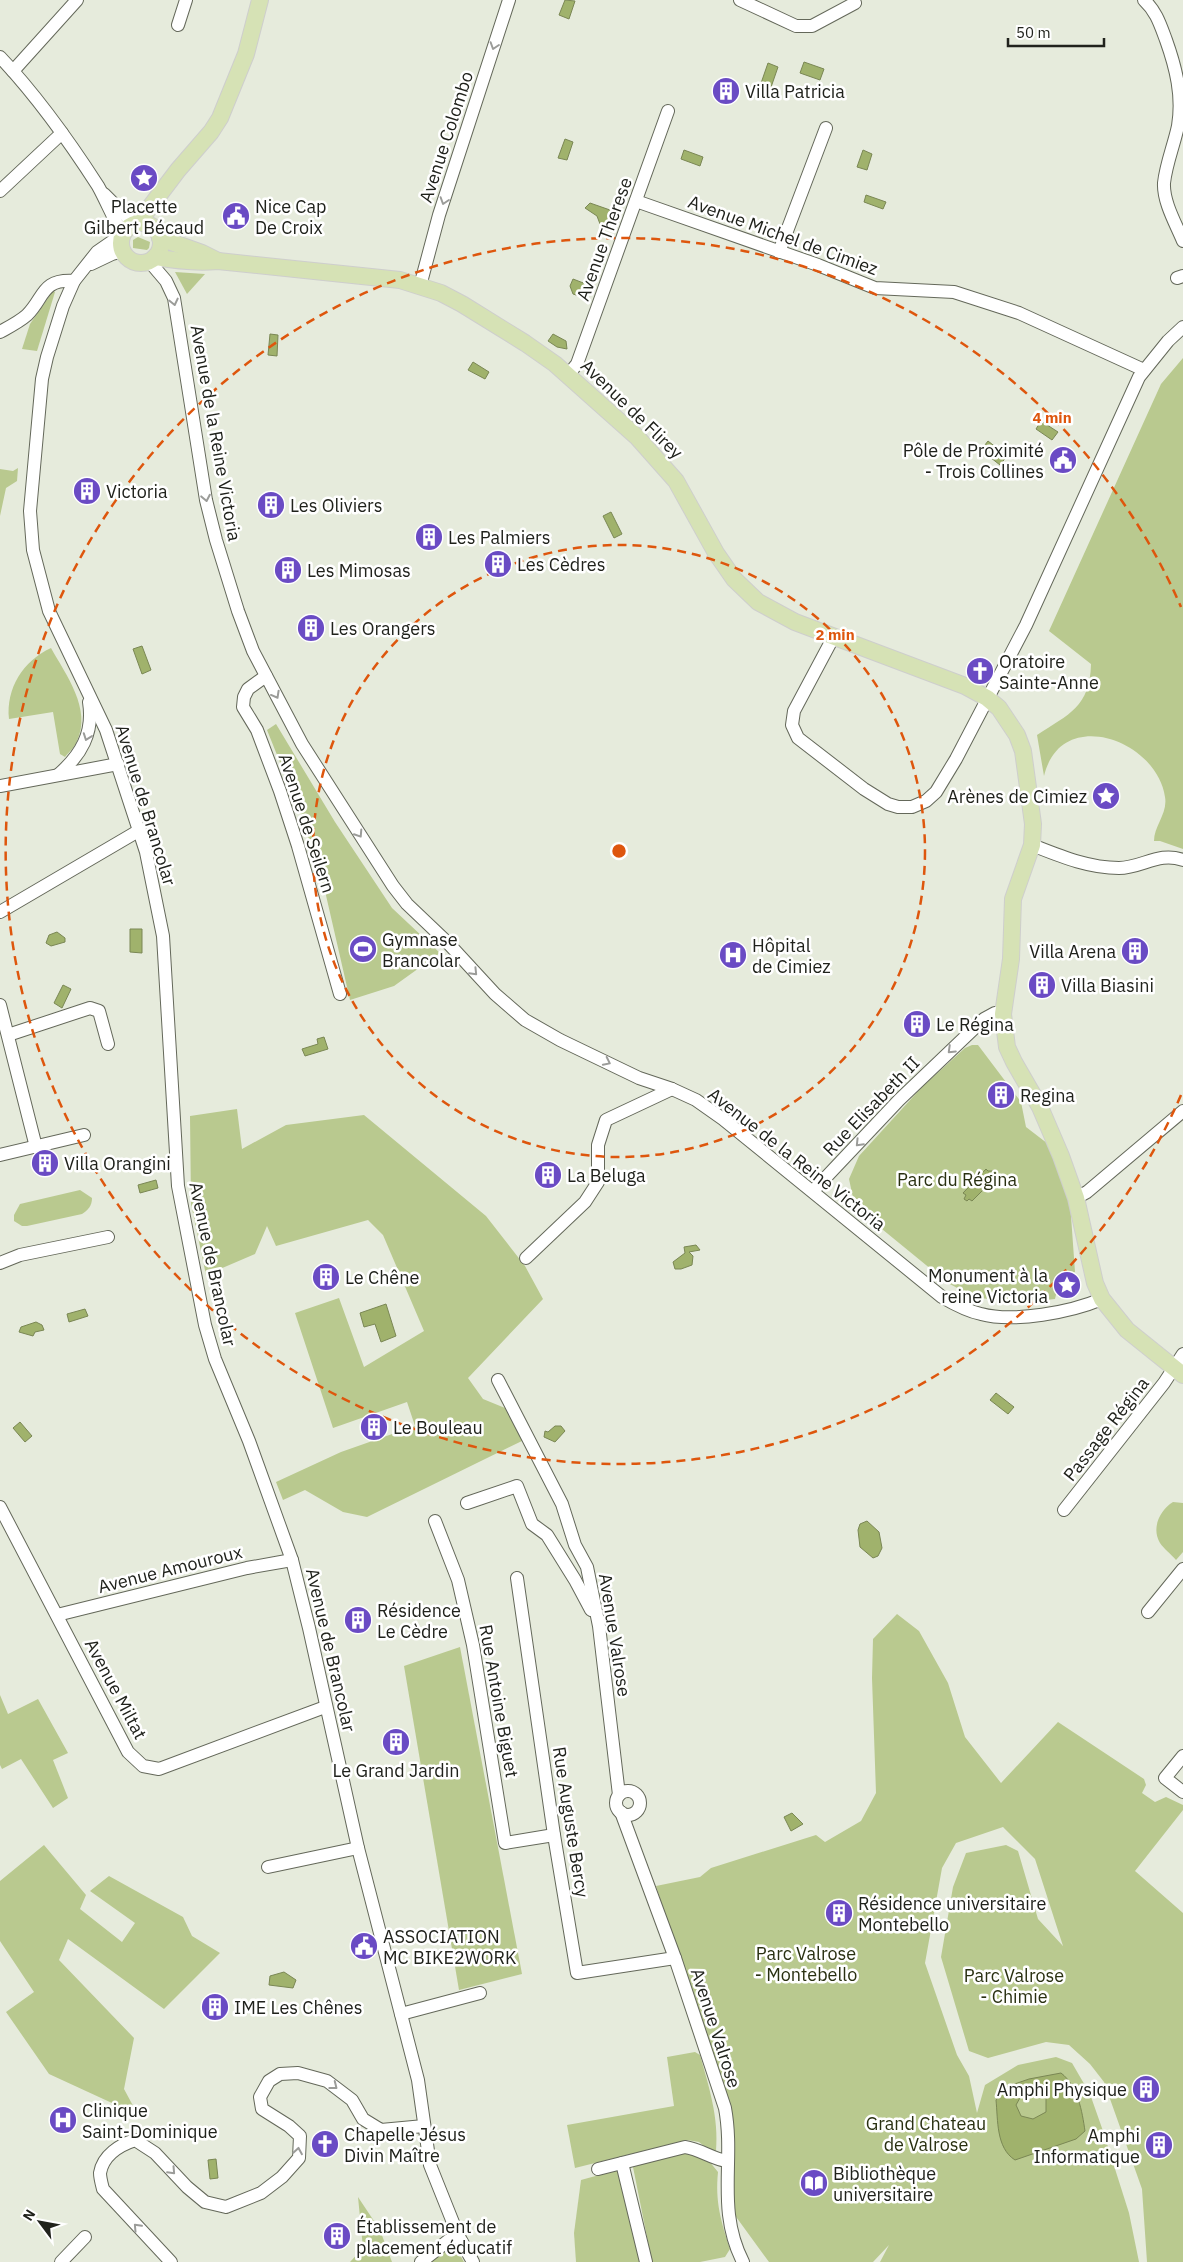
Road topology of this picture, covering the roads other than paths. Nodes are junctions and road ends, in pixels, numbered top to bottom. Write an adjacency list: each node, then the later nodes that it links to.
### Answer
1 (77, 0): 10 (street)
2 (186, 0): 8 (street)
3 (260, 0): 15 (main road)
4 (509, 0): 26 (street, Avenue Colombo, one-way to 26)
5 (740, 0): 7 (street)
6 (1144, 0): 19 (street)
7 (855, 3)
8 (178, 25)
9 (0, 57): 10 (street)
10 (13, 71): 13 (street)
11 (668, 111): 16 (street, Avenue Therese)
12 (826, 128): 21 (street)
13 (62, 133): 14 (street); 17 (street)
14 (0, 191)
15 (162, 191): 17 (main road); 18 (main road)
16 (636, 202): 21 (street, Avenue Michel de Cimiez); 30 (street, Avenue Therese)
17 (132, 227): 18 (main road); 20 (main road); 24 (street, Avenue de Brancolar)
18 (158, 235): 22 (main road); 23 (main road, Avenue de Flirey)
19 (1183, 241)
20 (123, 251): 22 (main road); 24 (street, Avenue de Brancolar)
21 (780, 252): 29 (street, Avenue Michel de Cimiez)
22 (152, 259): 23 (main road, Avenue de Flirey); 32 (street, Avenue de la Reine Victoria, one-way to 32)
23 (218, 261): 26 (main road, Avenue de Flirey)
24 (85, 268): 25 (street, Avenue de Brancolar)
25 (74, 281): 28 (street); 33 (street, Avenue de Brancolar)
26 (420, 286): 30 (main road, Avenue de Flirey)
27 (1183, 327): 29 (street)
28 (0, 332)
29 (1144, 370): 34 (street)
30 (568, 375): 31 (main road, Avenue de Flirey)
31 (834, 636): 34 (main road, Avenue de Flirey); 34 (street)
32 (266, 676): 44 (street, Avenue de Seilern); 49 (street, Avenue de la Reine Victoria, one-way to 49)
33 (88, 689): 35 (street, Avenue de Brancolar); 36 (street, one-way to 36)
34 (987, 698): 39 (main road, Avenue de Flirey)
35 (118, 764): 36 (street); 38 (street, Avenue de Brancolar)
36 (56, 776): 37 (street)
37 (0, 786)
38 (140, 830): 43 (street); 66 (street, Avenue de Brancolar)
39 (1032, 845): 40 (street); 46 (main road)
40 (1163, 857): 41 (street); 42 (street)
41 (1183, 860)
42 (1183, 871)
43 (0, 912)
44 (340, 994)
45 (0, 1005): 47 (street)
46 (1003, 1014): 54 (street, Rue Elisabeth II, one-way to 54); 55 (main road)
47 (8, 1035): 48 (street); 52 (street)
48 (108, 1044)
49 (672, 1089): 54 (street, Avenue de la Reine Victoria); 57 (street)
50 (1183, 1111): 55 (street)
51 (84, 1135): 52 (street)
52 (36, 1147): 53 (street)
53 (0, 1155)
54 (813, 1191): 59 (street, Avenue de la Reine Victoria)
55 (1076, 1198): 59 (main road)
56 (108, 1237): 58 (street)
57 (526, 1258)
58 (0, 1263)
59 (1102, 1299): 60 (main road)
60 (1180, 1366): 64 (street, Passage Régina)
61 (498, 1380): 71 (street, Avenue Valrose)
62 (467, 1503): 71 (street)
63 (0, 1507): 70 (street, Avenue Miltat)
64 (1064, 1510)
65 (436, 1521): 77 (street, Rue Antoine Biguet)
66 (292, 1560): 70 (street, Avenue Amouroux); 72 (street, Avenue de Brancolar)
67 (1183, 1569): 69 (street)
68 (517, 1578): 77 (street, Rue Auguste Bercy)
69 (1148, 1612)
70 (58, 1615): 72 (street, Avenue Miltat)
71 (599, 1626): 75 (street, Avenue Valrose)
72 (325, 1707): 78 (street, Avenue de Brancolar)
73 (1183, 1756): 74 (street)
74 (1183, 1792)
75 (619, 1795): 76 (street, Avenue Valrose); 76 (street)
76 (620, 1812): 80 (street, Avenue Valrose)
77 (554, 1835): 80 (street, Rue Auguste Bercy)
78 (358, 1848): 79 (street); 82 (street, Avenue de Brancolar)
79 (268, 1867)
80 (674, 1958): 84 (street, Avenue Valrose)
81 (480, 1993): 82 (street)
82 (401, 2014): 83 (street, Avenue de Brancolar)
83 (424, 2126): 87 (street, Avenue de Brancolar); 90 (street, one-way to 83)
84 (727, 2161): 85 (street); 94 (street, Avenue Valrose)
85 (622, 2163): 86 (street); 93 (street)
86 (598, 2169)
87 (458, 2235): 91 (street); 92 (street, Avenue de Brancolar)
88 (85, 2237): 89 (street)
89 (61, 2262)
90 (171, 2262)
91 (421, 2262)
92 (473, 2262)
93 (646, 2262)
94 (740, 2262)

